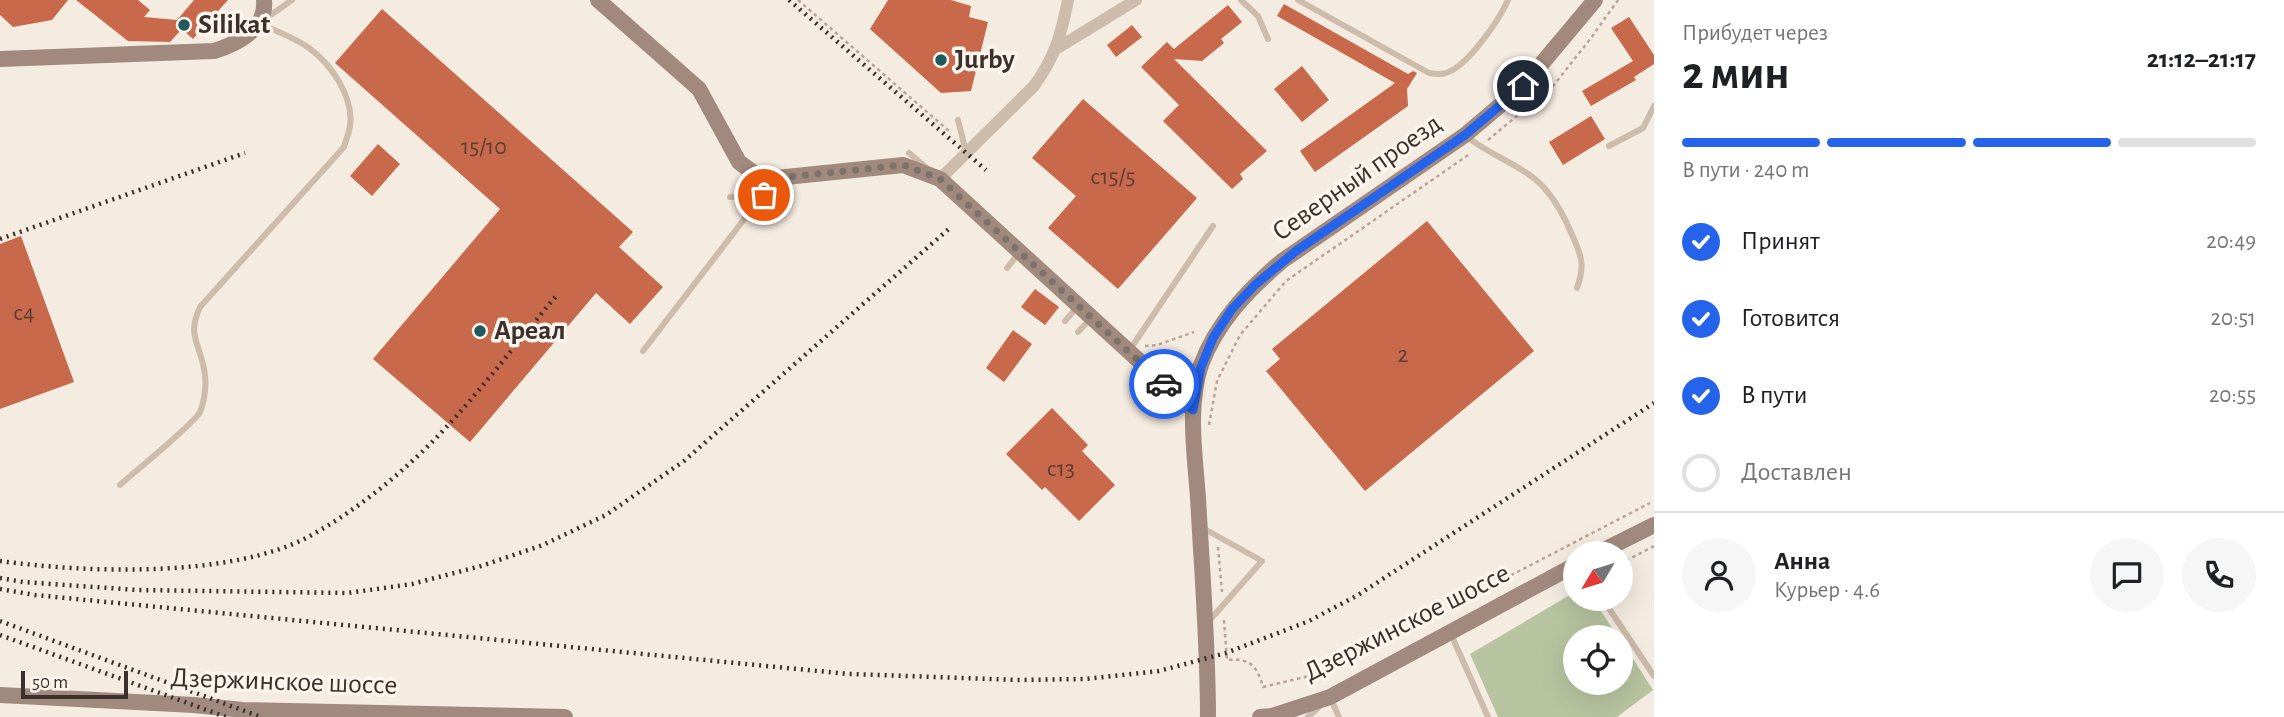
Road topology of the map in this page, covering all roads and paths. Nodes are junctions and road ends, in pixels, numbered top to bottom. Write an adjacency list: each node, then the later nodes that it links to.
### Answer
1 (264, 0): 13 (street)
2 (292, 0): 13 (lane)
3 (598, 0): 24 (street)
4 (798, 0): 22 (path)
5 (1074, 0): 12 (lane)
6 (1136, 0): 15 (street)
7 (1241, 0): 14 (lane)
8 (1298, 0): 9 (lane)
9 (1508, 0)
10 (1595, 0): 19 (street, Северный проезд)
11 (1618, 0): 21 (path)
12 (1067, 6): 15 (street)
13 (258, 24): 16 (street); 41 (lane)
14 (1268, 38)
15 (1056, 49): 22 (street)
16 (0, 58)
17 (1654, 106): 20 (lane)
18 (958, 120): 22 (lane)
19 (1465, 135): 21 (lane); 39 (street, Северный проезд)
20 (1609, 146)
21 (1479, 147): 31 (lane); 40 (path)
22 (966, 149): 25 (street)
23 (909, 153): 25 (lane)
24 (776, 178): 25 (street); 26 (lane)
25 (940, 179): 29 (street)
26 (764, 195): 27 (lane); 38 (lane)
27 (730, 197)
28 (1213, 226): 37 (lane)
29 (1020, 252): 30 (lane); 32 (street)
30 (1007, 268)
31 (1577, 288)
32 (1078, 306): 33 (street); 34 (lane)
33 (1091, 318): 35 (lane); 37 (street)
34 (1065, 321)
35 (1078, 332)
36 (1194, 332): 37 (path)
37 (1130, 350): 39 (street)
38 (643, 351)
39 (1193, 410): 44 (street, Северный проезд)
40 (1208, 431)
41 (120, 485)
42 (1650, 503): 50 (path)
43 (1654, 524): 46 (street)
44 (1199, 527): 45 (lane); 52 (street, Северный проезд)
45 (1216, 535): 50 (path); 50 (lane)
46 (1621, 541)
47 (1654, 546): 48 (path)
48 (1633, 557)
49 (1563, 571): 53 (street, Дзержинское шоссе)
50 (1223, 605): 52 (lane)
51 (1611, 611): 54 (lane)
52 (1205, 625): 58 (street, Северный проезд)
53 (1450, 632): 56 (street, Дзержинское шоссе); 62 (lane)
54 (1654, 676)
55 (0, 695): 57 (street, Дзержинское шоссе)
56 (1330, 697): 59 (street, Дзержинское шоссе); 60 (lane); 61 (lane)
57 (565, 717)
58 (1208, 717)
59 (1260, 717)
60 (1308, 717)
61 (1339, 717)
62 (1488, 717)

